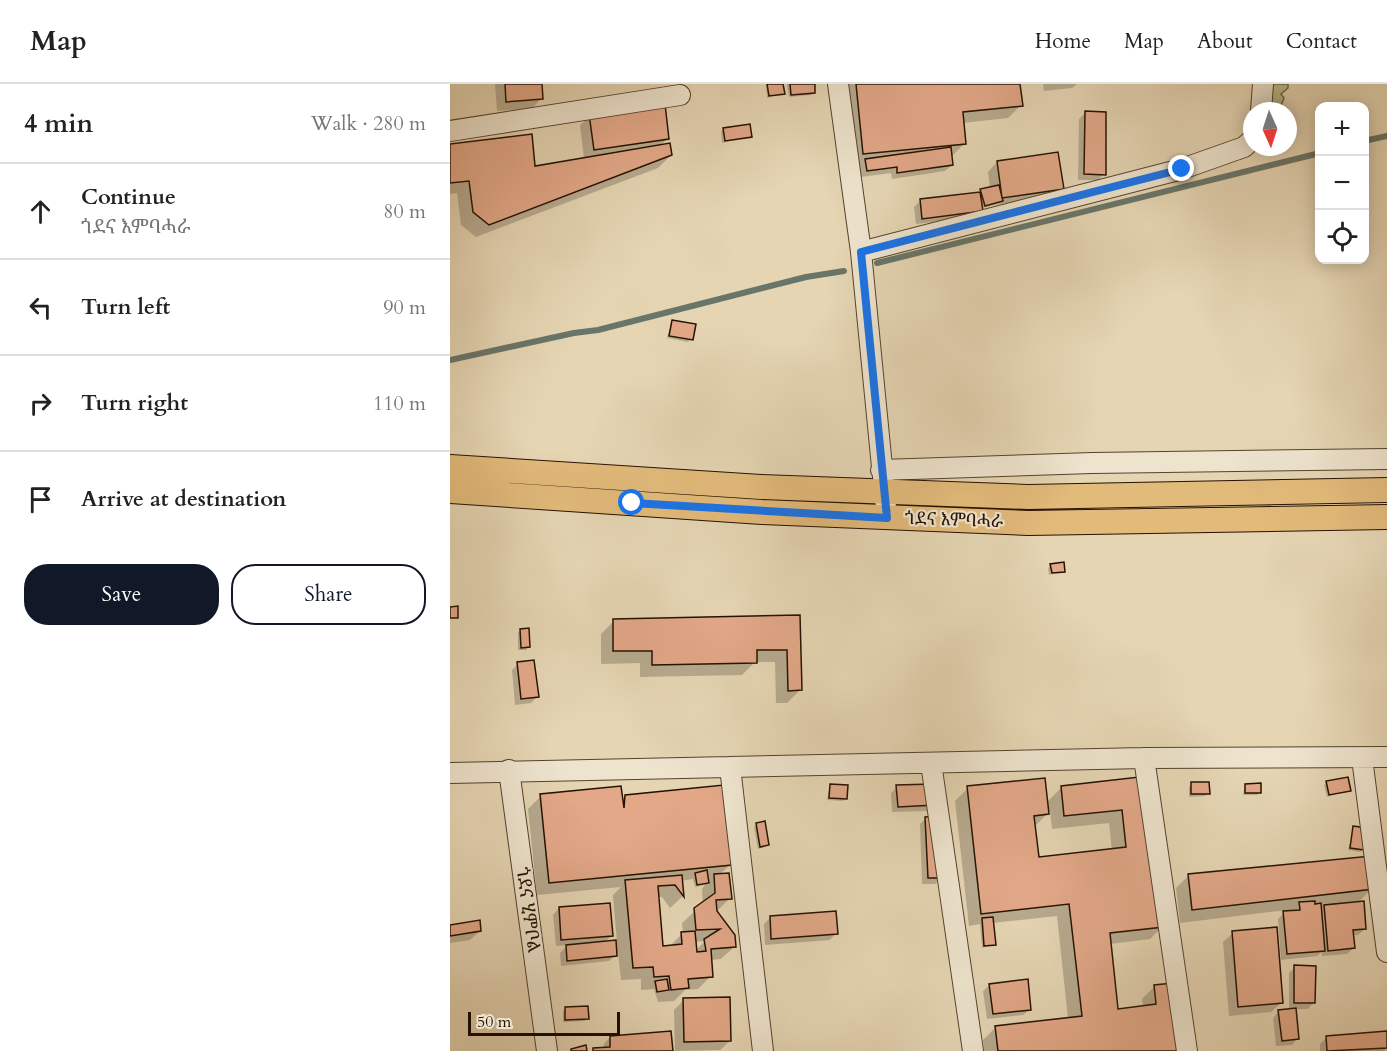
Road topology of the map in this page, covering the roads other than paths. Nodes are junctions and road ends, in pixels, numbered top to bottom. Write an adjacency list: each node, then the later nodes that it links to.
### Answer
1 (838, 84): 7 (street)
2 (1263, 84): 4 (street)
3 (680, 95): 5 (street)
4 (1262, 102)
5 (450, 131)
6 (1243, 147): 7 (street)
7 (861, 252): 10 (street)
8 (1387, 459): 10 (street)
9 (450, 467): 10 (main road, ጎደና እምባሓራ)
10 (882, 481): 11 (main road, ጎደና እምባሓራ); 14 (street)
11 (1387, 490)
12 (450, 491): 14 (main road, ጎደና እምባሓራ)
13 (1387, 517): 14 (main road, ጎደና እምባሓራ)
14 (887, 518)
15 (1387, 757): 17 (street)
16 (1144, 758): 17 (street); 18 (street); 26 (street)
17 (1362, 758): 22 (street)
18 (931, 763): 19 (street); 25 (street)
19 (730, 767): 20 (street); 24 (street)
20 (508, 770): 21 (street); 23 (street, ጎደና ሂምቦል)
21 (450, 773)
22 (1387, 952)
23 (547, 1051)
24 (763, 1051)
25 (973, 1051)
26 (1186, 1051)

